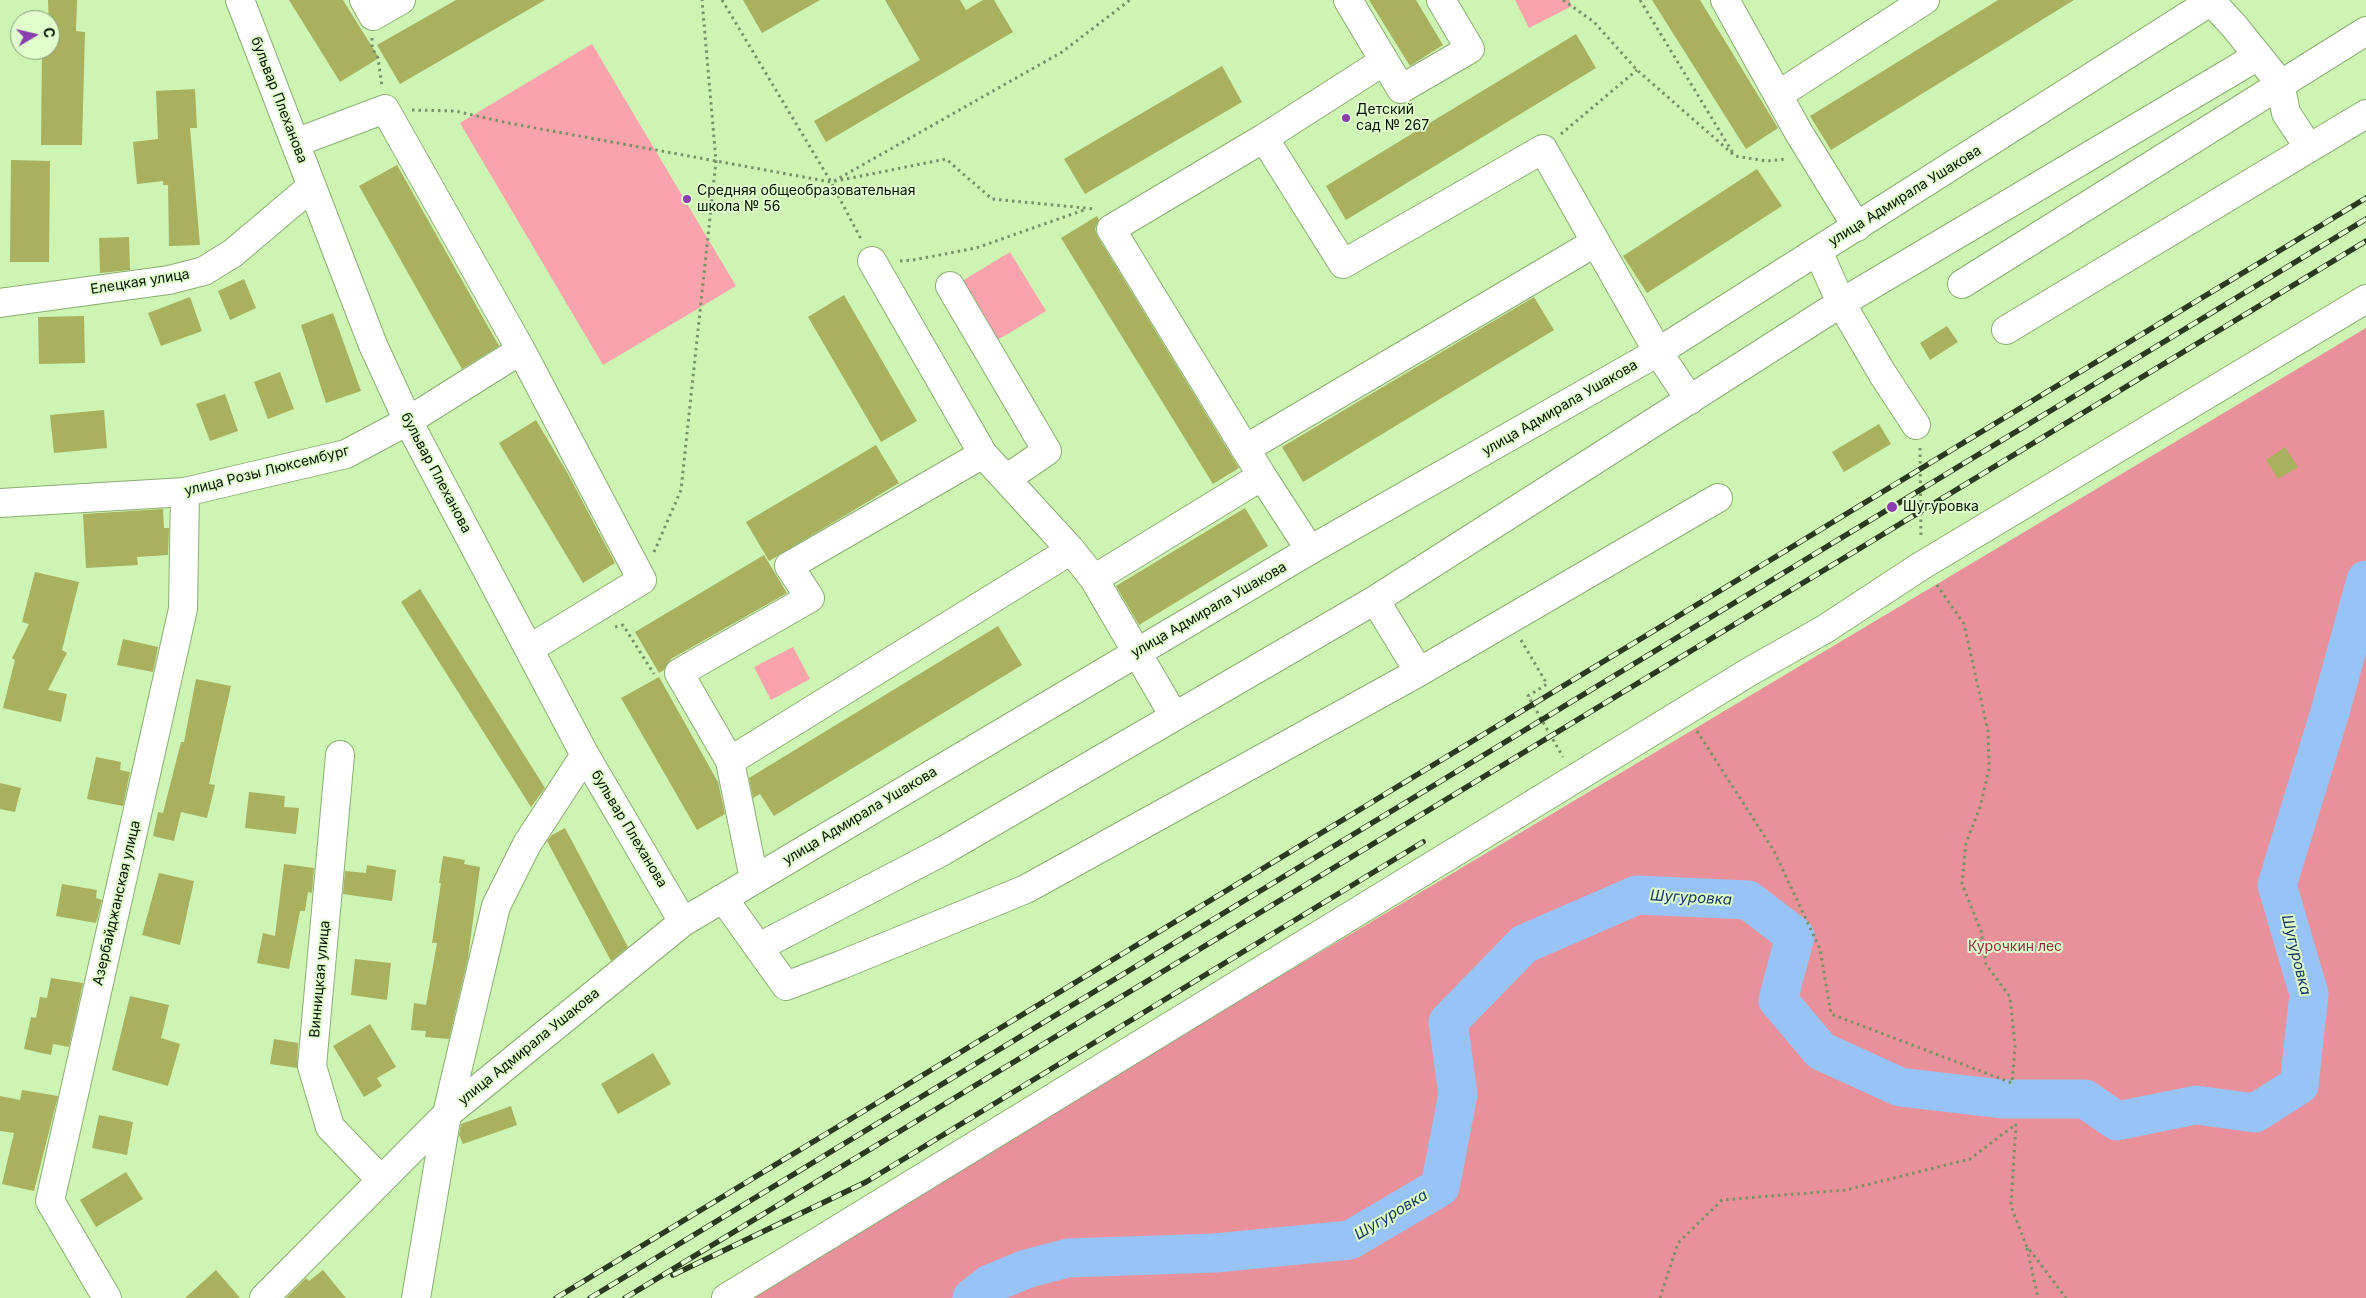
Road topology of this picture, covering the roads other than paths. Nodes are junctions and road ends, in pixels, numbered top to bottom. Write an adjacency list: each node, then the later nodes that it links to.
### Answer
1 (240, 0): 16 (street, бульвар Плеханова)
2 (401, 0): 8 (street)
3 (1348, 0): 11 (street)
4 (1441, 0): 11 (street)
5 (1725, 0): 13 (street)
6 (1925, 0): 13 (street)
7 (2211, 0): 10 (street); 19 (street, улица Адмирала Ушакова)
8 (369, 8)
9 (2366, 31): 12 (street)
10 (2258, 56): 12 (street); 27 (street)
11 (1384, 61): 15 (street)
12 (2280, 83): 17 (street); 23 (street)
13 (1778, 95): 19 (street)
14 (2366, 114): 17 (street)
15 (1264, 138): 20 (street); 34 (street)
16 (295, 143): 18 (street, бульвар Плеханова); 29 (street)
17 (2309, 148): 28 (street)
18 (311, 187): 26 (street, Елецкая улица); 32 (street, бульвар Плеханова)
19 (1857, 227): 21 (street, улица Адмирала Ушакова)
20 (1596, 242): 30 (street); 34 (street)
21 (1818, 251): 27 (street); 30 (street, улица Адмирала Ушакова)
22 (872, 261): 35 (street)
23 (1962, 284)
24 (950, 286): 37 (street)
25 (2366, 300): 61 (street)
26 (0, 303)
27 (1841, 303): 31 (street); 33 (street)
28 (2006, 330)
29 (521, 350): 32 (street, улица Розы Люксембург); 45 (street)
30 (1658, 352): 31 (street); 42 (street, улица Адмирала Ушакова)
31 (1690, 400): 44 (street)
32 (408, 421): 38 (street, улица Розы Люксембург); 45 (street, бульвар Плеханова)
33 (1916, 425)
34 (1245, 448): 36 (street)
35 (984, 454): 37 (street); 51 (street)
36 (1262, 476): 42 (street); 43 (street)
37 (1006, 479): 41 (street)
38 (185, 492): 40 (street, улица Розы Люксембург); 58 (street, Азербайджанская улица)
39 (1718, 498): 47 (street)
40 (0, 503)
41 (1071, 550): 43 (street); 51 (street)
42 (1310, 550): 46 (street, улица Адмирала Ушакова)
43 (1094, 579): 46 (street)
44 (1375, 600): 47 (street); 48 (street)
45 (529, 649): 50 (street, бульвар Плеханова)
46 (1138, 651): 48 (street); 52 (street, улица Адмирала Ушакова)
47 (1419, 672): 55 (street)
48 (1174, 716): 55 (street)
49 (340, 755): 57 (street, Винницкая улица)
50 (585, 755): 54 (street, бульвар Плеханова); 56 (street)
51 (730, 761): 52 (street)
52 (754, 880): 53 (street, улица Адмирала Ушакова)
53 (723, 898): 54 (street, улица Адмирала Ушакова); 55 (street)
54 (683, 922): 56 (street, улица Адмирала Ушакова)
55 (759, 947)
56 (448, 1114): 57 (street, улица Адмирала Ушакова); 60 (street)
57 (382, 1180): 59 (street, улица Адмирала Ушакова)
58 (107, 1298)
59 (264, 1298)
60 (416, 1298)
61 (726, 1298)

